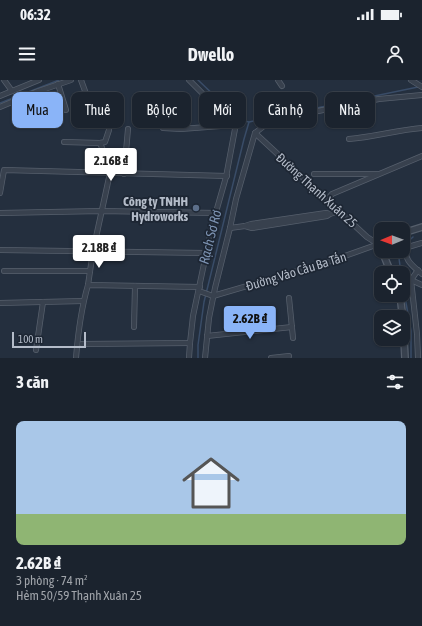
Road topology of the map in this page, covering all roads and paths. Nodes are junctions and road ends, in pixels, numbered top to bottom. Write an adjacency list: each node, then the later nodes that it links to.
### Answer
1 (4, 80): 11 (street)
2 (39, 80): 11 (street)
3 (71, 80): 8 (street)
4 (81, 80): 12 (street)
5 (189, 80): 13 (street)
6 (278, 80): 9 (street)
7 (411, 80): 10 (street)
8 (61, 82): 16 (street); 17 (street)
9 (282, 86)
10 (422, 87)
11 (12, 91): 15 (street)
12 (85, 92)
13 (201, 92)
14 (422, 95): 18 (street)
15 (0, 96)
16 (0, 106)
17 (66, 110)
18 (317, 111)
19 (234, 128): 33 (street)
20 (261, 128): 24 (street)
21 (422, 128): 25 (street)
22 (128, 129): 30 (street)
23 (109, 130): 27 (street)
24 (255, 133): 35 (street, Đường Thạnh Xuân 25); 40 (street)
25 (349, 139)
26 (64, 142): 27 (street)
27 (100, 143): 29 (street)
28 (422, 156): 32 (street)
29 (110, 173): 30 (street); 34 (street); 36 (street)
30 (124, 174): 33 (street)
31 (314, 174): 32 (street)
32 (382, 174): 35 (street)
33 (227, 176): 39 (street)
34 (0, 193)
35 (328, 200): 37 (street, Đường Thạnh Xuân 25)
36 (101, 211): 38 (street); 39 (street); 47 (street)
37 (339, 211): 40 (street); 43 (street, Đường Thạnh Xuân 25)
38 (0, 213)
39 (216, 213): 48 (street)
40 (230, 228): 58 (street)
41 (422, 228): 42 (street)
42 (410, 231)
43 (374, 241)
44 (422, 243): 49 (street)
45 (374, 246): 58 (street, Đường Vào Cầu Ba Tấn)
46 (0, 250): 47 (street)
47 (92, 251): 48 (street); 51 (street)
48 (206, 253): 57 (street)
49 (418, 270): 52 (street); 53 (street)
50 (4, 271): 51 (street)
51 (90, 272): 54 (street)
52 (422, 274)
53 (411, 280): 55 (street); 71 (street)
54 (88, 285): 56 (street); 60 (street)
55 (422, 285)
56 (136, 286): 57 (street); 64 (street)
57 (200, 289): 58 (street); 68 (street)
58 (213, 296): 66 (street)
59 (289, 298): 65 (street)
60 (83, 301): 61 (street); 73 (street)
61 (43, 302): 63 (street); 70 (street)
62 (401, 302): 77 (street)
63 (0, 303)
64 (134, 327)
65 (292, 327): 66 (street); 67 (street)
66 (207, 336): 75 (street)
67 (293, 338)
68 (190, 342): 69 (street); 74 (street)
69 (82, 344)
70 (36, 350)
71 (420, 351): 78 (street)
72 (289, 356): 76 (street)
73 (76, 358)
74 (190, 358)
75 (205, 358)
76 (271, 358)
77 (405, 358)
78 (418, 358)

